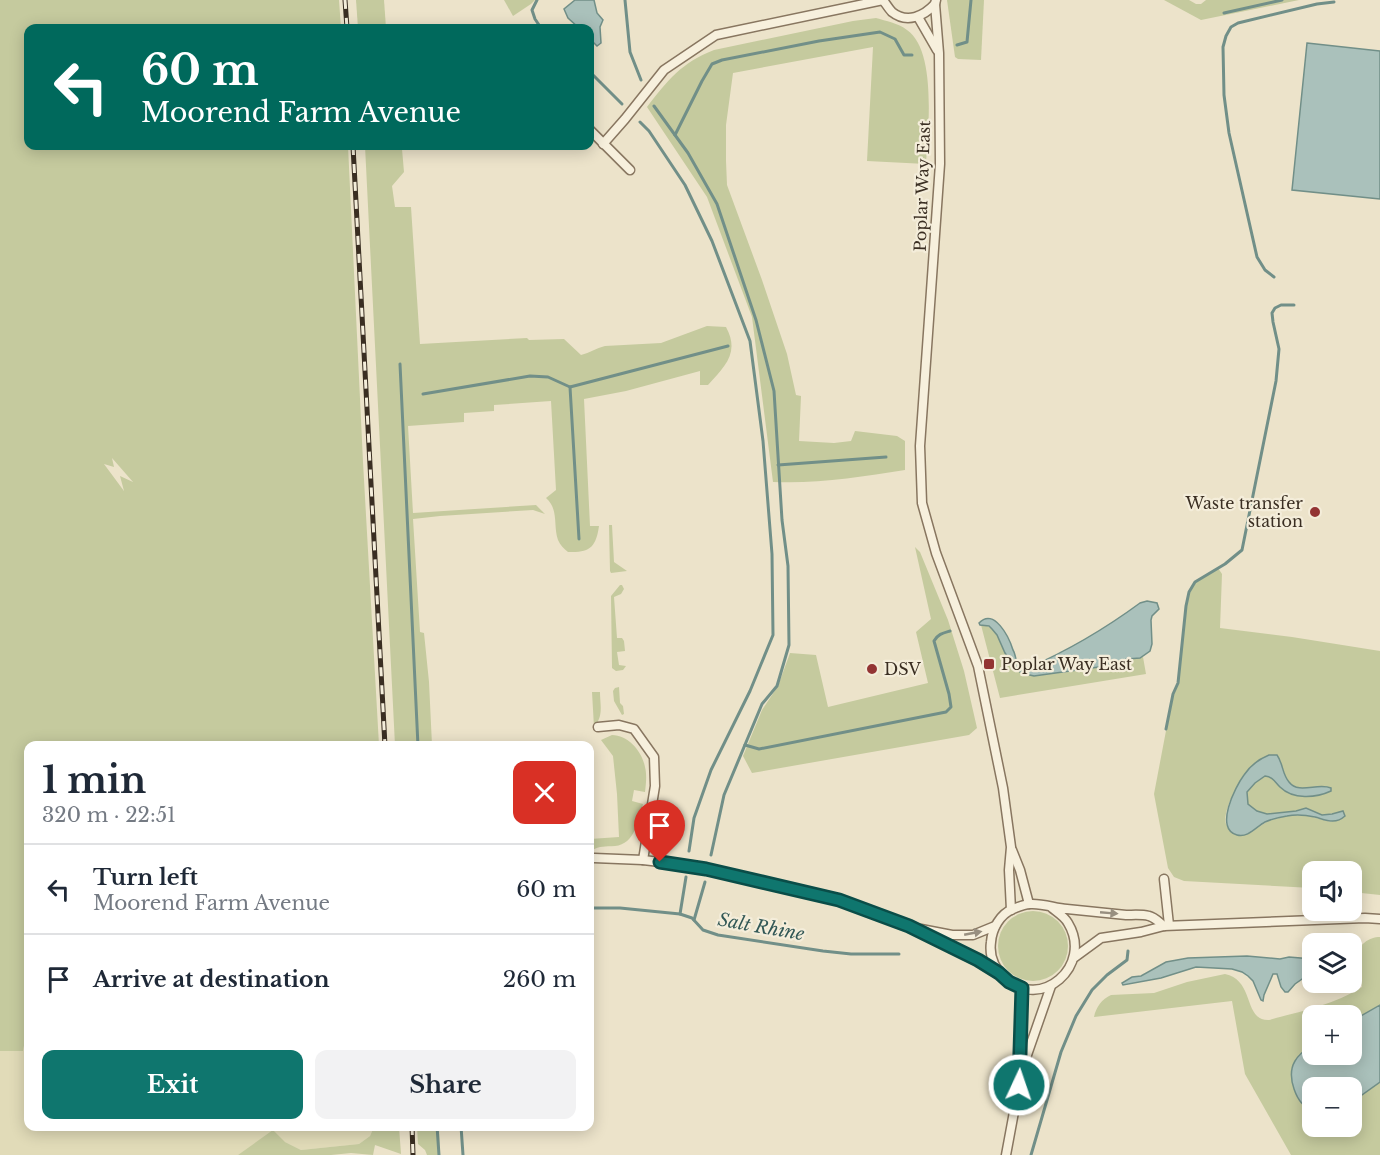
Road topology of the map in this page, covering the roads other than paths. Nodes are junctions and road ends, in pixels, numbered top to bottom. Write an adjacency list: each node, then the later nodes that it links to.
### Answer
1 (883, 0): 3 (street); 6 (street)
2 (935, 2): 3 (street, Poplar Way East); 4 (street, Poplar Way East)
3 (918, 17): 4 (street, Poplar Way East)
4 (939, 53): 9 (street, Poplar Way East)
5 (594, 134): 6 (street)
6 (603, 144): 7 (street)
7 (630, 170)
8 (598, 727): 11 (street)
9 (1011, 847): 13 (street, Poplar Way East); 15 (street, Poplar Way East)
10 (594, 858): 11 (street)
11 (644, 860): 18 (street)
12 (1164, 879): 17 (street)
13 (1029, 904): 14 (street); 15 (street)
14 (1052, 908): 17 (street, one-way to 17); 20 (street)
15 (1011, 910): 19 (street)
16 (1380, 919): 17 (street)
17 (1166, 925): 20 (street)
18 (909, 926): 19 (street, one-way to 19); 21 (street)
19 (995, 926): 21 (street)
20 (1075, 957): 22 (street)
21 (999, 973): 23 (street)
22 (1051, 986): 23 (street); 24 (street)
23 (1022, 988): 24 (street)
24 (1019, 1085): 25 (street)
25 (1006, 1155)

